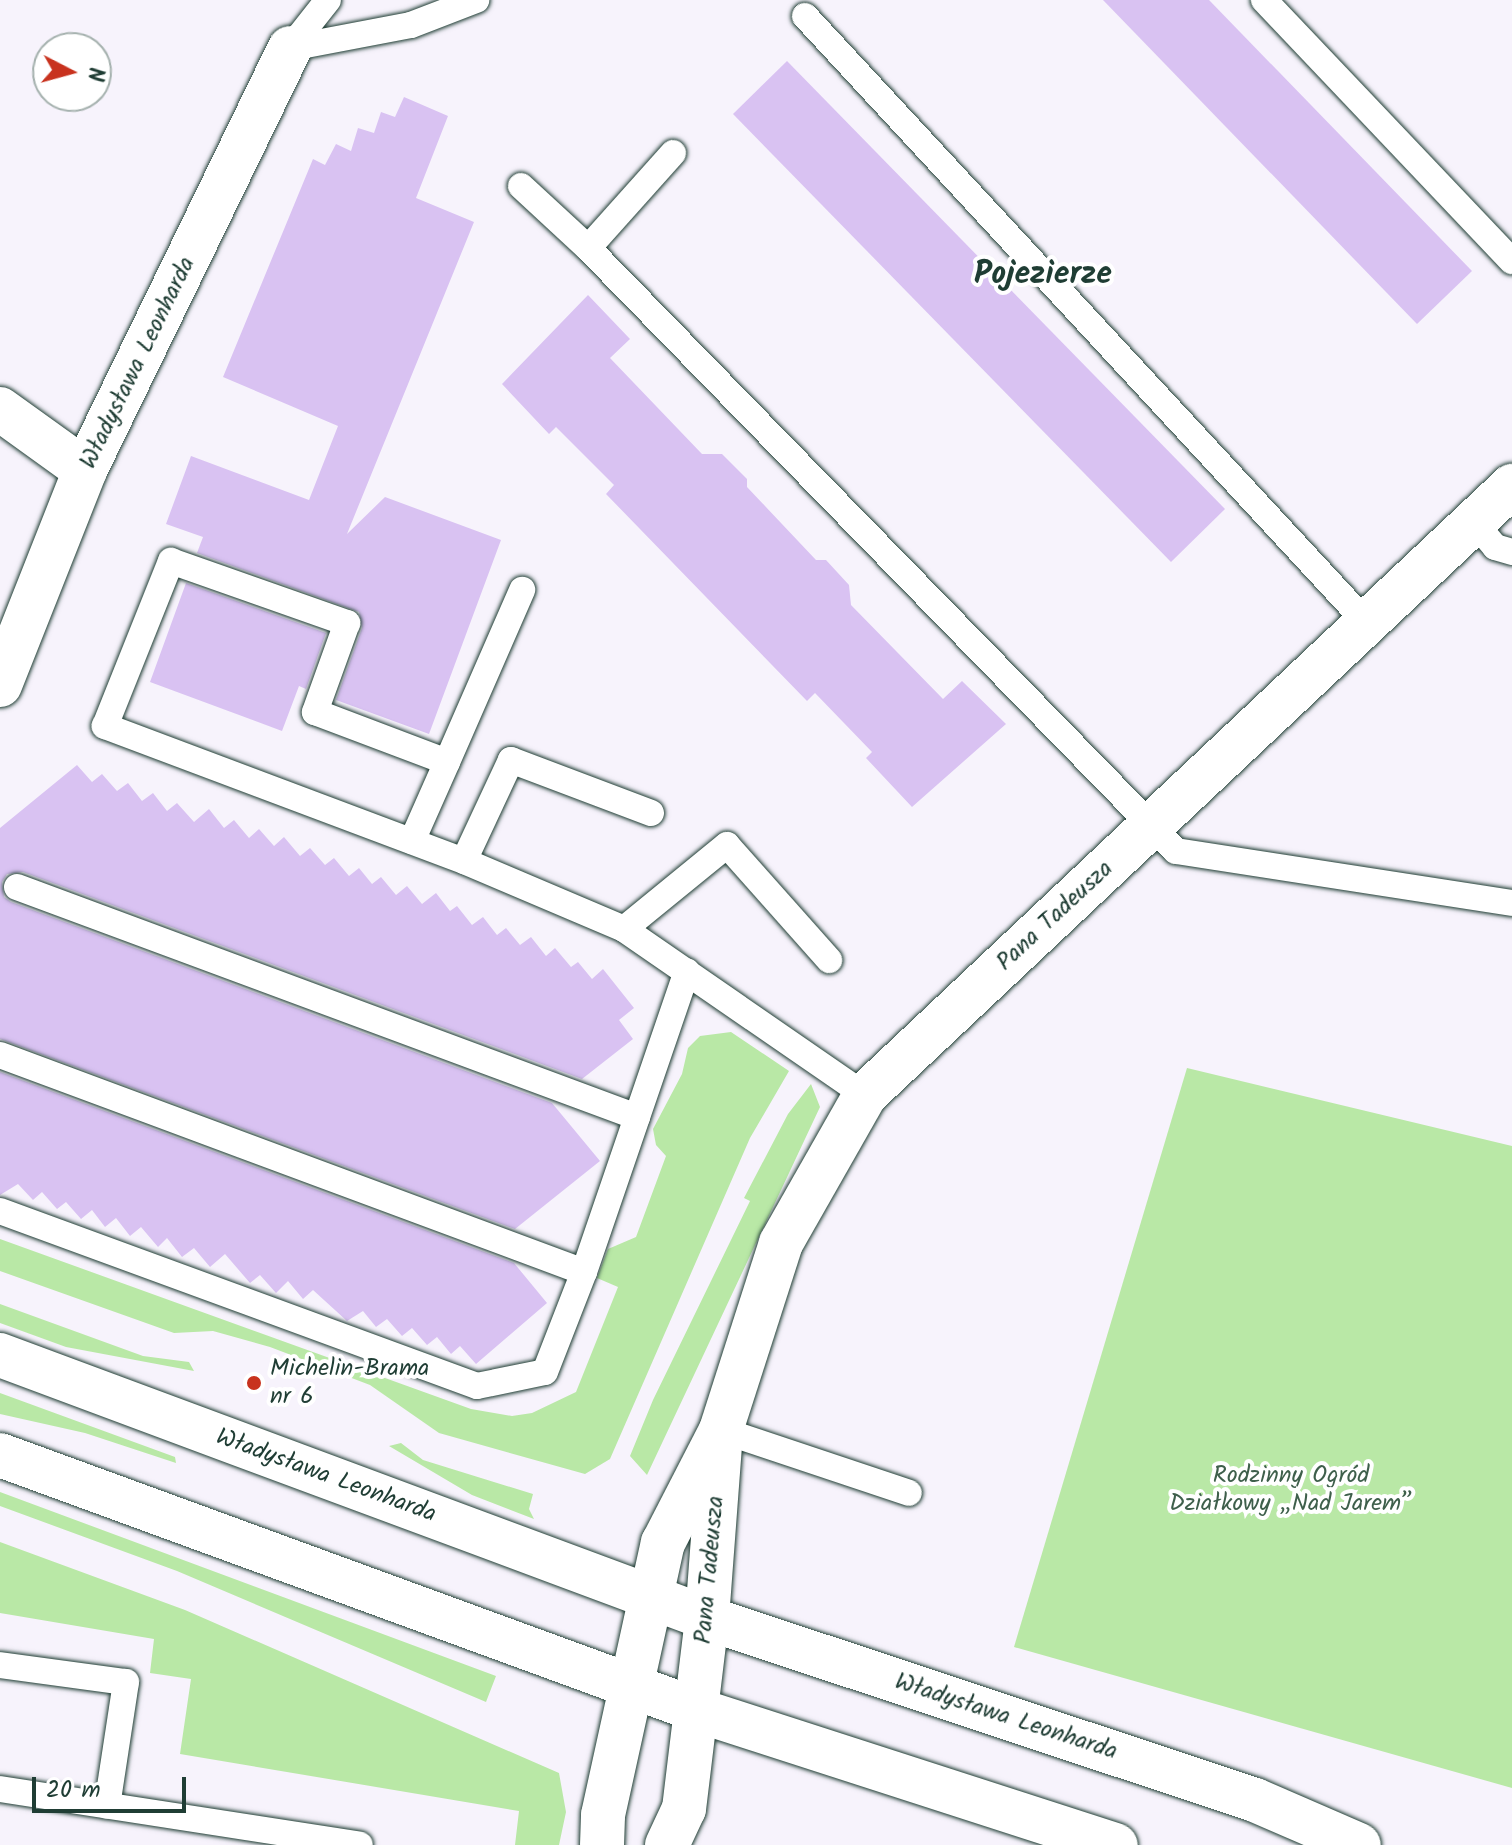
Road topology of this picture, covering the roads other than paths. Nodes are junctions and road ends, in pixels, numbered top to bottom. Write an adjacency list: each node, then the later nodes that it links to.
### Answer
1 (328, 0): 5 (lane)
2 (476, 0): 5 (lane)
3 (1264, 0): 9 (lane)
4 (805, 16): 16 (lane)
5 (290, 48): 11 (street, Władysława Leonharda)
6 (673, 153): 8 (lane)
7 (521, 186): 8 (lane)
8 (588, 248): 20 (lane)
9 (1512, 261)
10 (0, 409): 11 (street)
11 (85, 470): 17 (street, Władysława Leonharda)
12 (1512, 486): 13 (street, Pana Tadeusza)
13 (1475, 523): 14 (lane); 16 (street, Pana Tadeusza)
14 (1512, 552)
15 (522, 590): 18 (lane)
16 (1366, 622): 20 (street, Pana Tadeusza)
17 (0, 685)
18 (447, 762): 21 (lane); 21 (lane)
19 (651, 813): 22 (lane)
20 (1150, 827): 24 (lane); 29 (street, Pana Tadeusza)
21 (412, 841): 22 (lane)
22 (464, 861): 25 (lane)
23 (17, 887): 30 (lane)
24 (1512, 903)
25 (624, 929): 26 (lane); 27 (lane)
26 (829, 960)
27 (687, 971): 29 (lane); 30 (lane)
28 (0, 1055): 32 (lane)
29 (865, 1095): 34 (street, Pana Tadeusza)
30 (637, 1117): 32 (lane)
31 (0, 1211): 32 (lane)
32 (584, 1272)
33 (0, 1355): 37 (street, Władysława Leonharda)
34 (721, 1430): 36 (lane); 37 (street, Pana Tadeusza); 38 (street, Pana Tadeusza)
35 (0, 1455): 40 (street)
36 (909, 1493)
37 (651, 1597): 38 (street, Władysława Leonharda); 40 (street)
38 (707, 1618): 41 (street, Pana Tadeusza); 48 (street, Władysława Leonharda)
39 (0, 1665): 43 (lane)
40 (632, 1686): 41 (street); 45 (street)
41 (697, 1710): 46 (street); 47 (street)
42 (0, 1789): 43 (lane)
43 (107, 1806): 44 (lane)
44 (360, 1845)
45 (602, 1845)
46 (667, 1845)
47 (1116, 1845)
48 (1359, 1845)

